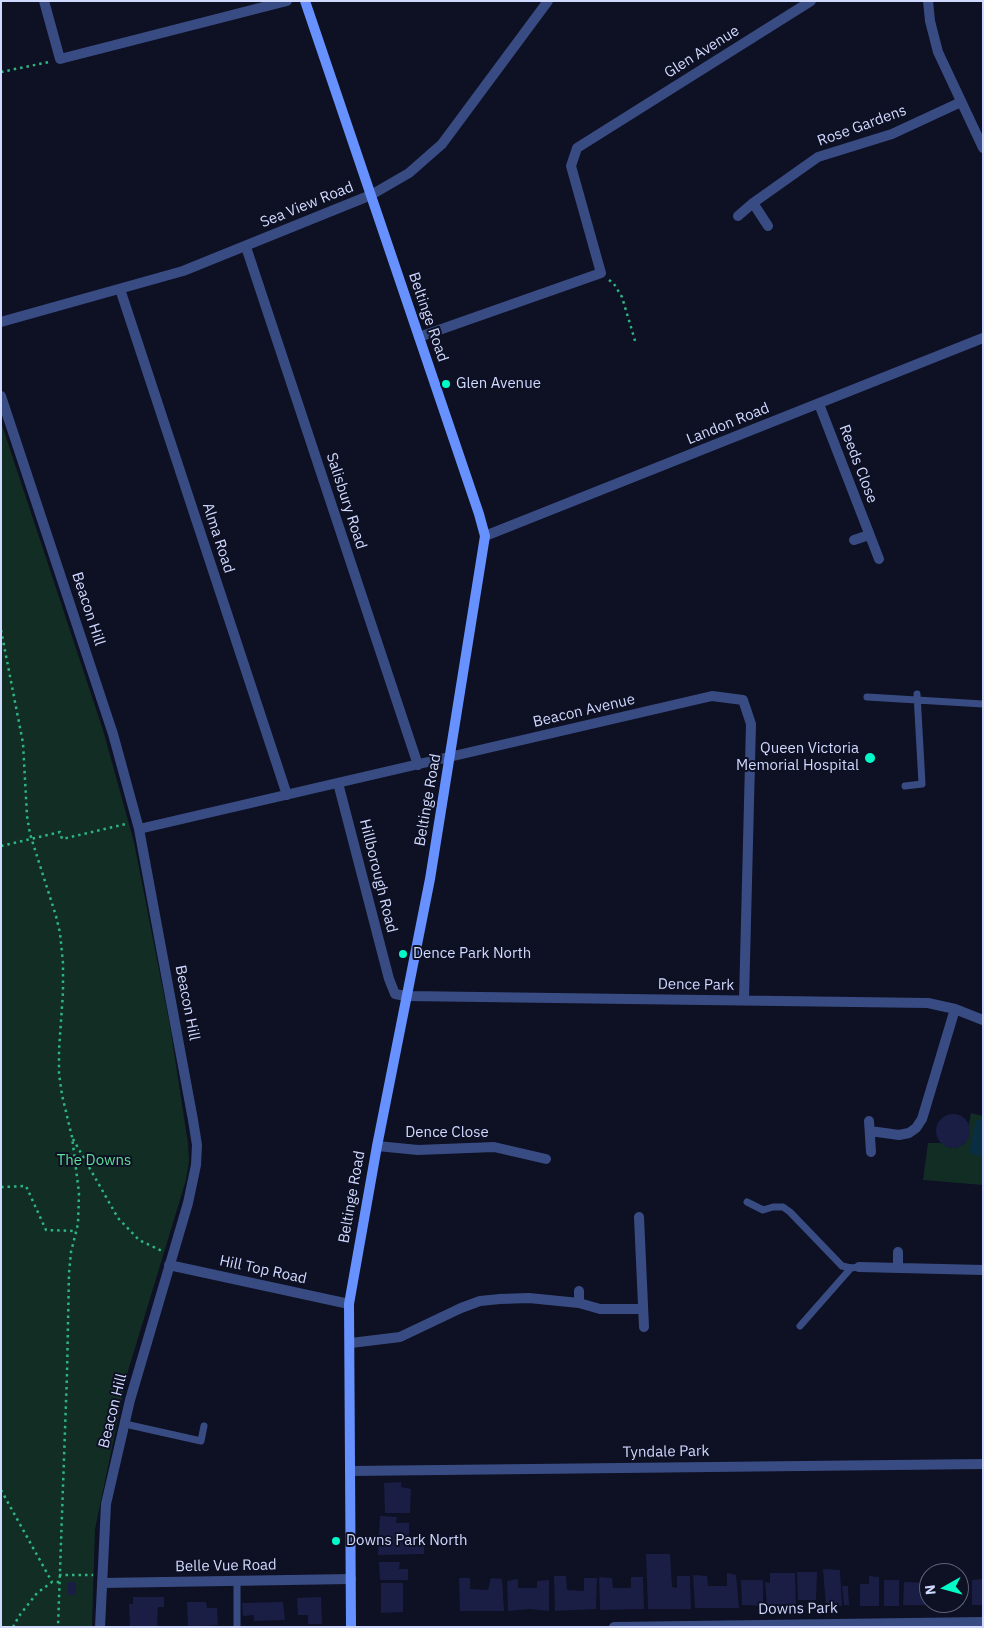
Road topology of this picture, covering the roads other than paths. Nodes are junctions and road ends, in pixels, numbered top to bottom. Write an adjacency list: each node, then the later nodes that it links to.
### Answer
1 (44, 1): 2 (street)
2 (287, 1)
3 (305, 1): 9 (street, Beltinge Road)
4 (548, 1): 9 (street, Sea View Road)
5 (811, 1): 16 (street, Glen Avenue)
6 (928, 1): 7 (street)
7 (961, 102): 8 (street); 10 (street, Rose Gardens)
8 (983, 148)
9 (372, 195): 13 (street, Sea View Road); 16 (street, Beltinge Road)
10 (753, 203): 11 (street, Rose Gardens); 12 (street)
11 (738, 216)
12 (768, 226)
13 (246, 246): 14 (street, Sea View Road); 28 (street, Salisbury Road)
14 (120, 289): 15 (street, Sea View Road); 31 (street, Alma Road)
15 (1, 322)
16 (419, 337): 21 (street, Beltinge Road)
17 (983, 338): 19 (street, Landon Road)
18 (1, 396): 32 (street, Beacon Hill)
19 (819, 404): 20 (street, Reeds Close); 21 (street, Landon Road)
20 (869, 534): 22 (street); 23 (street, Reeds Close)
21 (485, 536): 27 (street, Beltinge Road)
22 (854, 540)
23 (878, 558)
24 (866, 697): 25 (lane)
25 (918, 697): 26 (lane); 30 (lane)
26 (983, 704)
27 (451, 757): 28 (street, Beacon Avenue); 33 (street, Beltinge Road); 34 (street, Beacon Avenue)
28 (418, 765): 29 (street, Beacon Avenue)
29 (338, 783): 31 (street, Beacon Avenue); 33 (street, Hillborough Road)
30 (905, 786)
31 (287, 795): 32 (street, Beacon Avenue)
32 (138, 825): 43 (street, Beacon Hill)
33 (406, 996): 34 (street, Dence Park); 37 (street, Beltinge Road)
34 (744, 1000): 35 (street, Dence Park)
35 (955, 1009): 36 (street, Dence Park); 38 (street)
36 (983, 1020)
37 (377, 1146): 39 (street, Dence Close); 49 (street, Beltinge Road)
38 (870, 1152)
39 (546, 1159)
40 (747, 1202): 44 (lane)
41 (639, 1217): 50 (street)
42 (898, 1252): 45 (street)
43 (170, 1266): 49 (street, Hill Top Road); 54 (street, Beacon Hill)
44 (855, 1268): 45 (street); 51 (lane)
45 (898, 1268): 46 (street)
46 (983, 1270)
47 (579, 1291): 48 (street)
48 (579, 1303): 50 (street); 53 (street)
49 (349, 1304): 53 (street, Beltinge Road)
50 (643, 1309): 52 (street)
51 (800, 1326)
52 (644, 1327)
53 (350, 1343): 57 (street, Beltinge Road)
54 (125, 1424): 55 (lane); 58 (street, Beacon Hill)
55 (204, 1426)
56 (983, 1464): 57 (street, Tyndale Park)
57 (350, 1470): 59 (street, Beltinge Road)
58 (102, 1579): 60 (street, Belle Vue Road); 62 (street, Beacon Hill)
59 (350, 1579): 60 (street, Belle Vue Road); 64 (street, Beltinge Road)
60 (237, 1581): 63 (lane)
61 (983, 1622): 65 (street, Downs Park)
62 (100, 1627)
63 (237, 1627)
64 (350, 1627)
65 (614, 1627)

